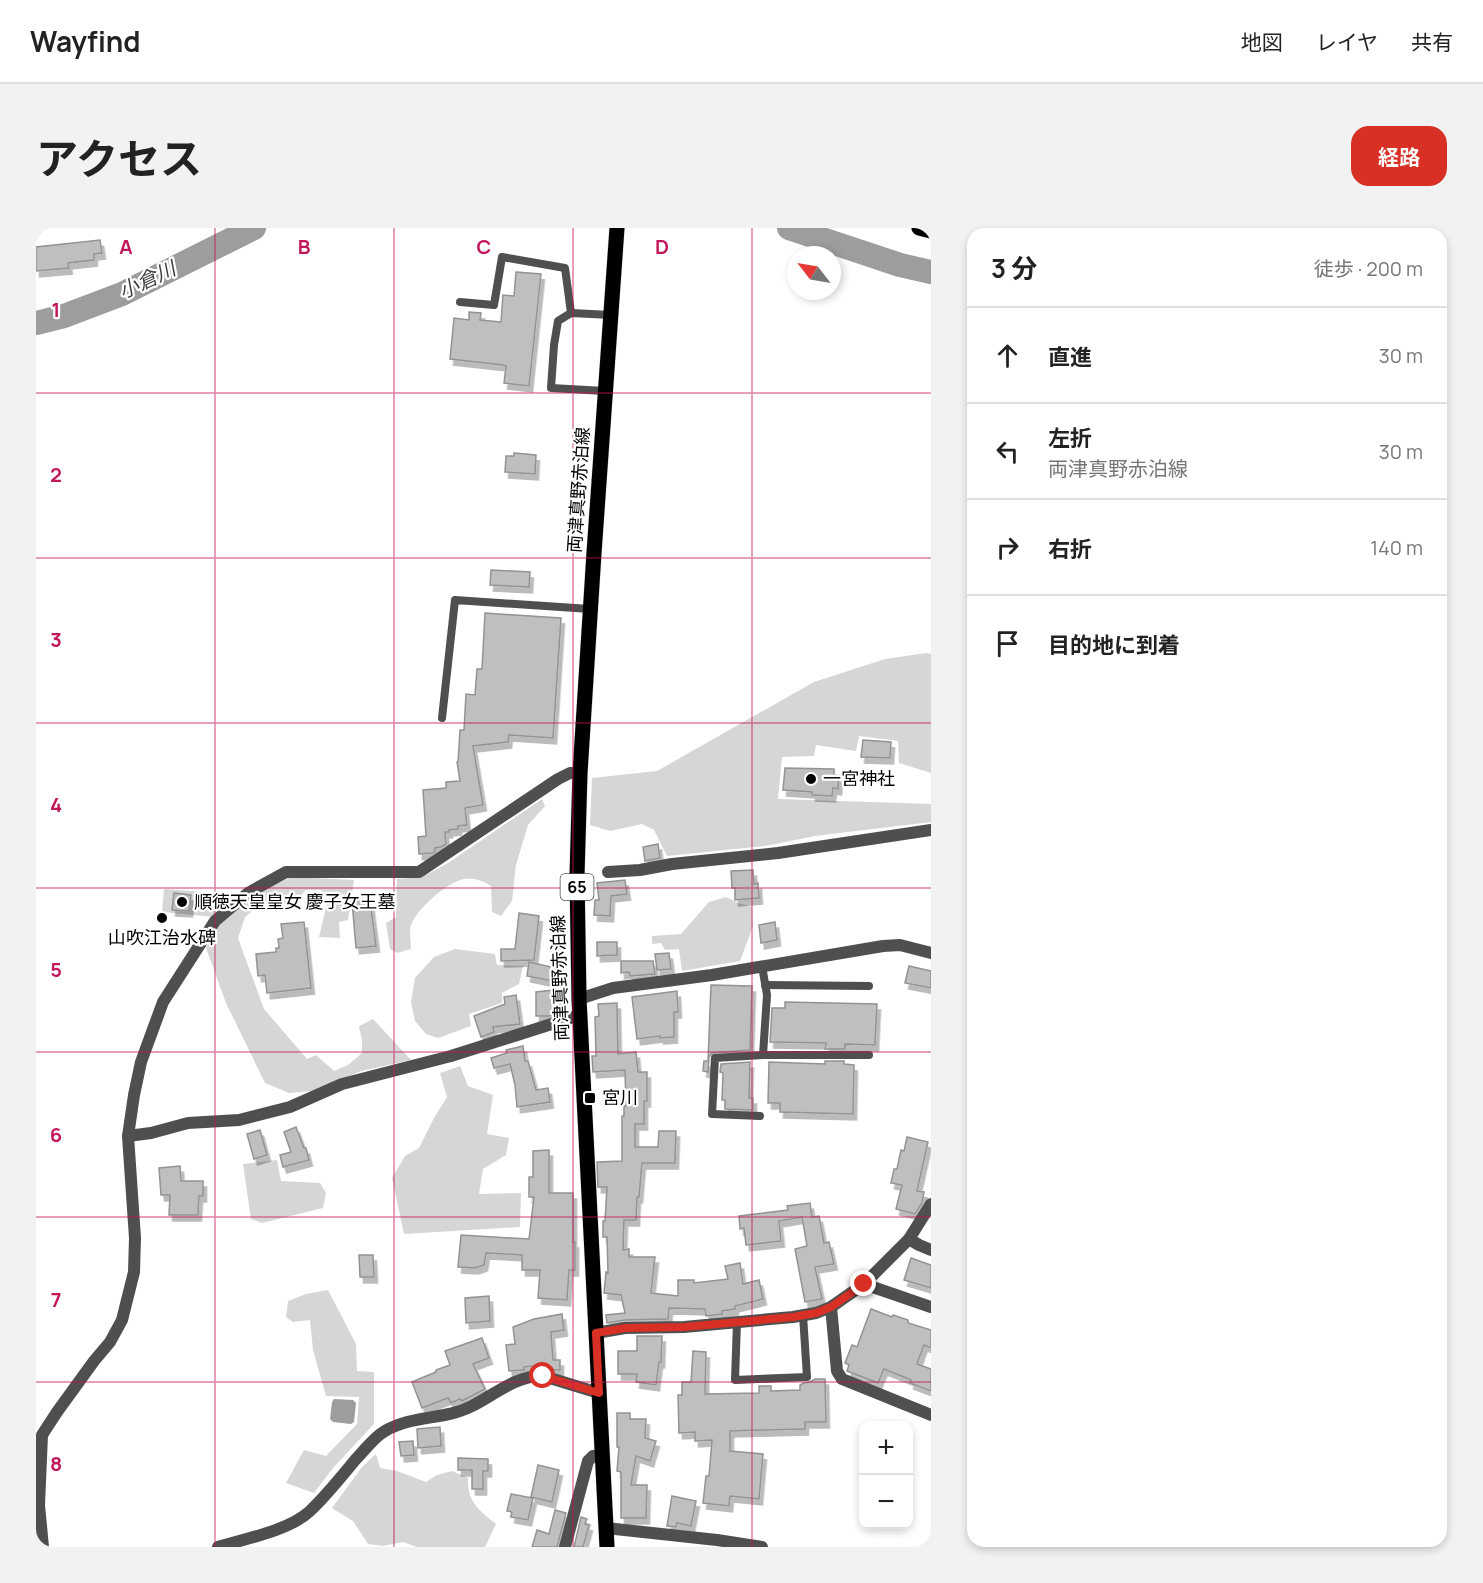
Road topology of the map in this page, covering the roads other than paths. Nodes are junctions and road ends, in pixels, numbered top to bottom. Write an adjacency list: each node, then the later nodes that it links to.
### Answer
1 (617, 228): 6 (main road, 両津真野赤泊線 / 65)
2 (919, 228): 3 (main road)
3 (931, 231)
4 (460, 302): 5 (lane)
5 (571, 313): 6 (lane); 7 (lane)
6 (612, 315): 7 (main road, 両津真野赤泊線 / 65)
7 (605, 391): 8 (main road, 両津真野赤泊線 / 65)
8 (590, 609): 9 (lane); 10 (main road, 両津真野赤泊線 / 65)
9 (442, 718)
10 (580, 773): 17 (main road, 両津真野赤泊線 / 65); 21 (street)
11 (931, 830): 12 (street)
12 (609, 872)
13 (931, 953): 14 (street)
14 (762, 966): 15 (lane); 17 (street)
15 (765, 985): 16 (lane); 18 (lane)
16 (869, 986)
17 (580, 1007): 21 (street); 30 (main road, 両津真野赤泊線 / 65)
18 (763, 1055): 19 (lane); 20 (lane)
19 (869, 1055)
20 (760, 1116)
21 (128, 1136): 36 (street)
22 (931, 1204): 23 (street)
23 (909, 1239): 24 (street); 25 (street)
24 (931, 1250)
25 (864, 1284): 26 (street); 27 (street)
26 (831, 1307): 28 (street); 32 (street)
27 (931, 1307)
28 (803, 1315): 29 (street); 29 (lane)
29 (737, 1322): 30 (street)
30 (596, 1333): 31 (main road, 両津真野赤泊線 / 65)
31 (599, 1393): 33 (main road, 両津真野赤泊線 / 65); 35 (street)
32 (931, 1415)
33 (602, 1455): 34 (main road, 両津真野赤泊線 / 65); 38 (street)
34 (606, 1528): 39 (main road, 両津真野赤泊線 / 65); 40 (street)
35 (236, 1544): 37 (street)
36 (43, 1547)
37 (218, 1547)
38 (566, 1547)
39 (608, 1547)
40 (762, 1547)

